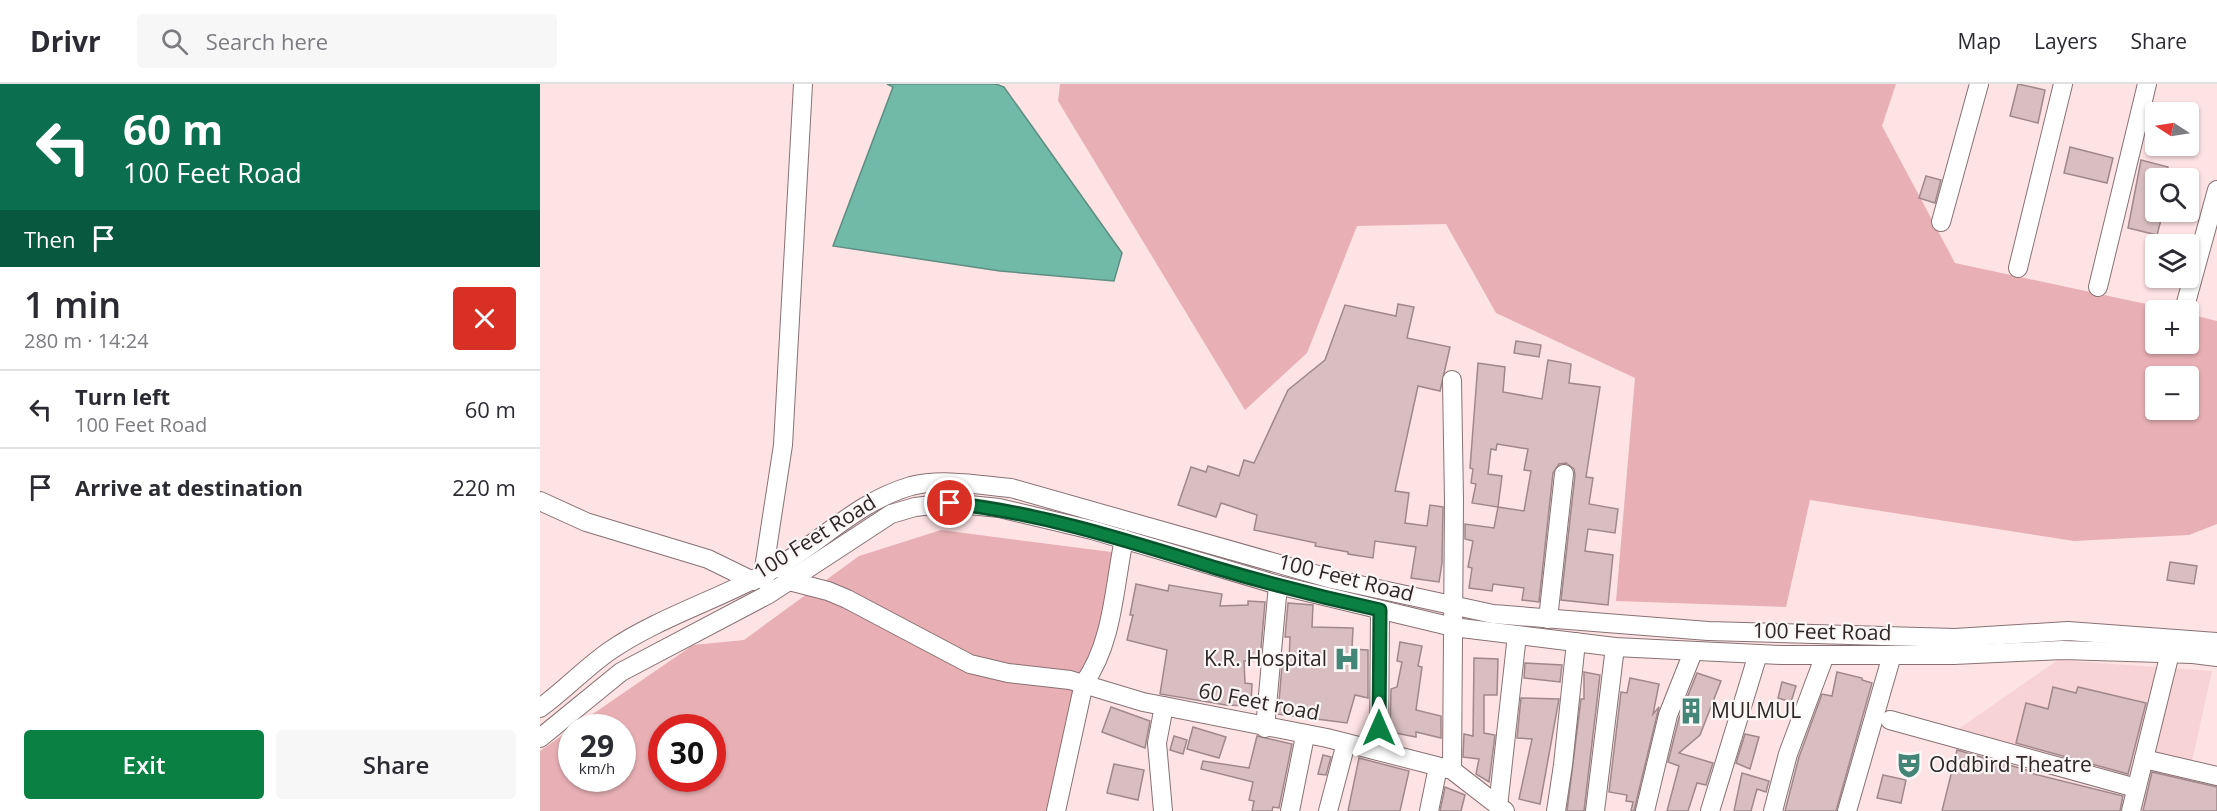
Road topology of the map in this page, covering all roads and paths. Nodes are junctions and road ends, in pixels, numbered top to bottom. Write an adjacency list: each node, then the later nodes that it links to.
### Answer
1 (803, 84): 15 (street)
2 (1979, 84): 6 (street)
3 (2063, 84): 7 (street)
4 (2147, 84): 8 (street)
5 (2217, 190): 9 (street)
6 (1941, 222)
7 (2018, 268)
8 (2098, 287)
9 (2187, 300)
10 (1452, 380): 18 (street)
11 (1564, 474): 20 (street)
12 (540, 501): 15 (street)
13 (1124, 539): 14 (street, 100 Feet Road); 16 (street, 100 Feet Road); 33 (street)
14 (784, 573): 15 (street, 100 Feet Road); 17 (street, 100 Feet Road); 18 (street, 100 Feet Road); 33 (street, 60 Feet road)
15 (758, 578): 17 (street); 35 (street, 100 Feet Road)
16 (1278, 585): 19 (street, 100 Feet Road); 37 (street)
17 (769, 594): 39 (street, 100 Feet Road)
18 (1454, 605): 20 (street, 100 Feet Road); 21 (street)
19 (1380, 610): 21 (street, 100 Feet Road); 41 (street)
20 (1548, 619): 25 (street, 100 Feet Road)
21 (1453, 627): 22 (street, 100 Feet Road); 43 (street)
22 (1517, 635): 23 (street, 100 Feet Road); 46 (street)
23 (1576, 642): 26 (street, 100 Feet Road); 52 (street)
24 (2217, 642): 25 (street, 100 Feet Road)
25 (2025, 643): 28 (street, 100 Feet Road); 31 (street, 100 Feet Road)
26 (1615, 647): 27 (street, 100 Feet Road); 53 (street)
27 (1693, 652): 29 (street, 100 Feet Road); 54 (street)
28 (2170, 653): 32 (street, 100 Feet Road); 42 (street)
29 (1758, 654): 30 (street, 100 Feet Road); 55 (street)
30 (1825, 655): 31 (street, 100 Feet Road); 56 (street)
31 (1892, 655): 57 (street)
32 (2217, 657)
33 (1090, 686): 34 (street, 60 Feet road); 47 (street)
34 (1164, 706): 37 (street, 60 Feet road); 48 (street)
35 (540, 708)
36 (1890, 720): 45 (street)
37 (1266, 728): 38 (street, 60 Feet road)
38 (1305, 736): 40 (street, 60 Feet road); 49 (street)
39 (540, 738)
40 (1346, 743): 41 (street, 60 Feet road); 50 (street)
41 (1379, 752): 43 (street, 60 Feet road)
42 (2144, 759): 44 (street); 45 (street)
43 (1445, 769): 46 (street, 60 Feet road); 51 (street)
44 (2217, 776)
45 (2136, 788): 58 (street)
46 (1502, 809)
47 (1056, 811)
48 (1163, 811)
49 (1290, 811)
50 (1328, 811)
51 (1429, 811)
52 (1556, 811)
53 (1594, 811)
54 (1646, 811)
55 (1710, 811)
56 (1773, 811)
57 (1847, 811)
58 (2131, 811)

